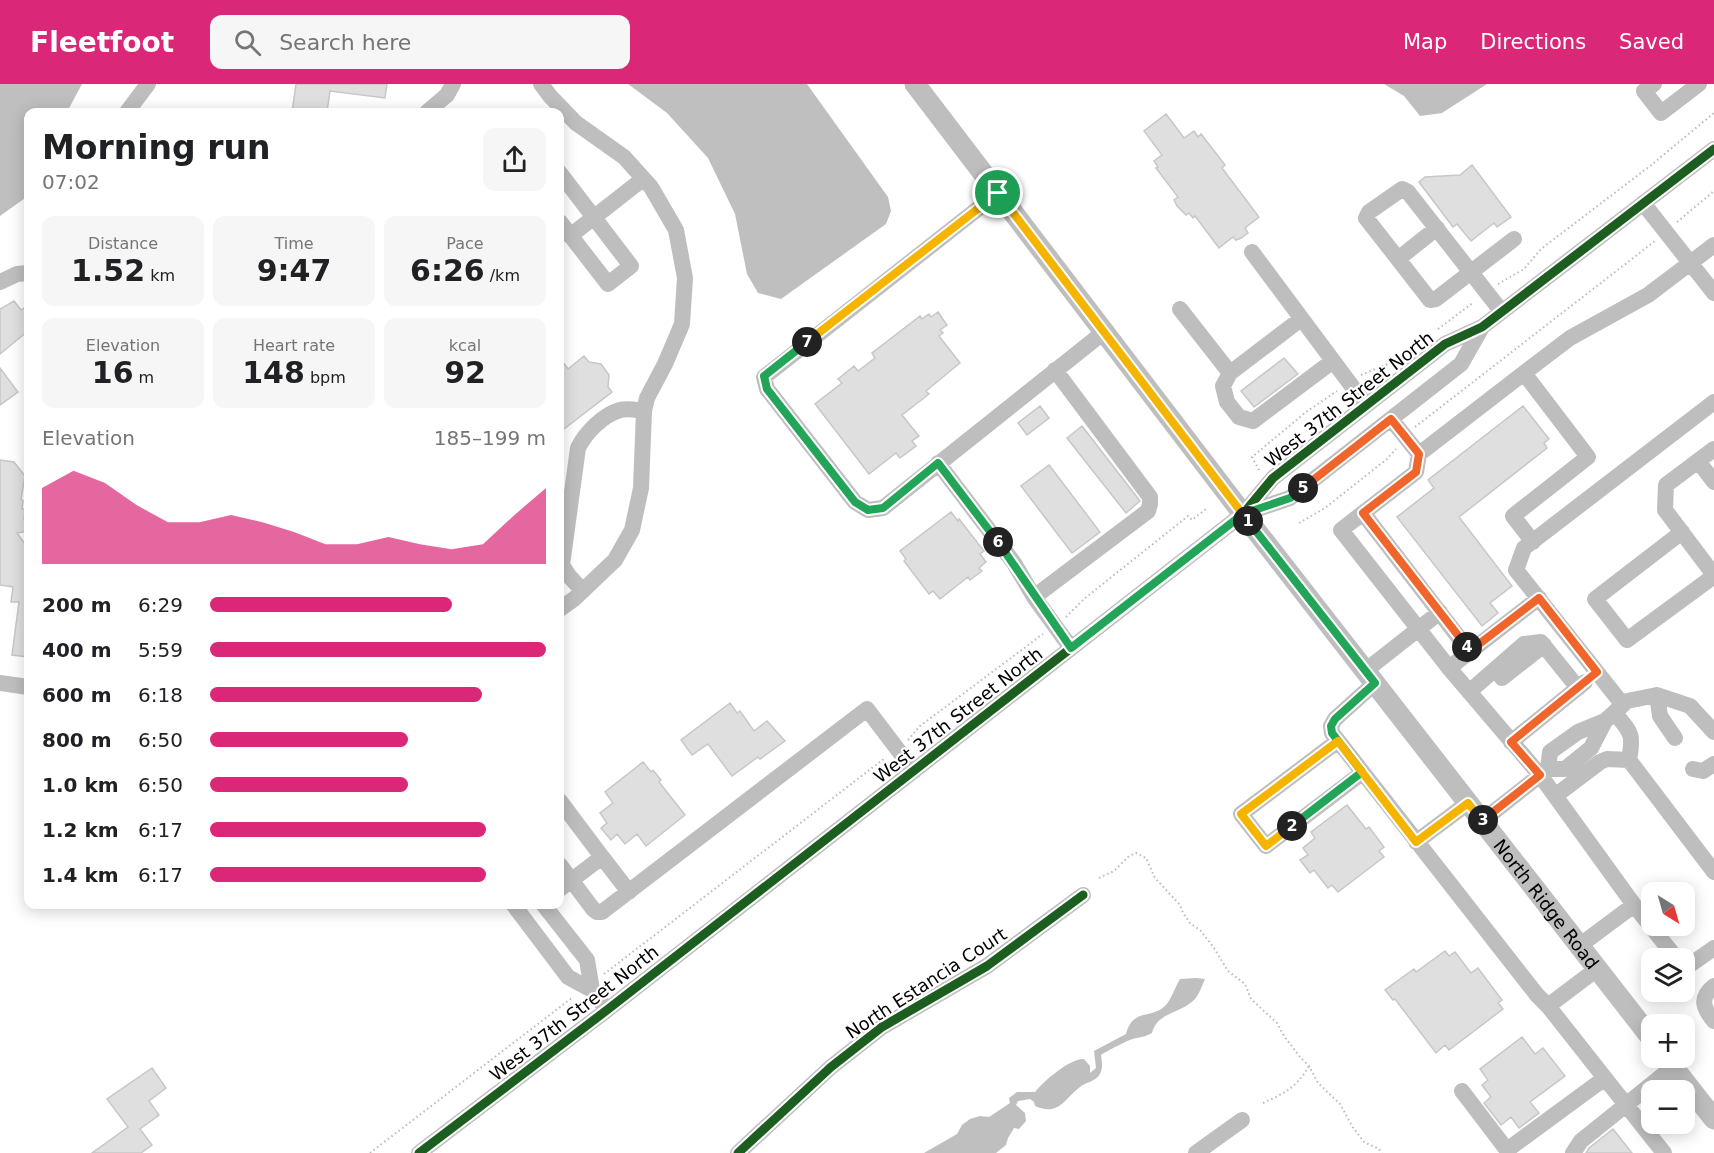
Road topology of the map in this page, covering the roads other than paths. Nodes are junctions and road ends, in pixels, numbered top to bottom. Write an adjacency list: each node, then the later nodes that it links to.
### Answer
1 (147, 84): 7 (street)
2 (453, 84): 8 (street)
3 (541, 84): 9 (street)
4 (915, 84): 14 (main road, North Ridge Road)
5 (1654, 84): 6 (street)
6 (1700, 84)
7 (130, 108)
8 (432, 108)
9 (562, 108)
10 (564, 111): 13 (street)
11 (1714, 149): 15 (street, West 37th Street North)
12 (564, 178): 16 (street)
13 (643, 179): 16 (street); 40 (street)
14 (998, 193): 33 (main road, North Ridge Road); 45 (street)
15 (1643, 203): 24 (street); 30 (street, West 37th Street North)
16 (594, 218): 19 (street); 19 (street)
17 (564, 228): 19 (street)
18 (1437, 228): 23 (street); 23 (street); 26 (street)
19 (570, 236)
20 (1514, 239): 26 (street)
21 (1714, 245): 24 (street)
22 (1252, 252): 31 (street)
23 (1398, 260): 26 (street)
24 (1690, 262): 28 (street); 36 (street)
25 (24, 273): 27 (street)
26 (1471, 273): 30 (street)
27 (0, 282)
28 (1714, 293)
29 (1180, 309): 37 (street)
30 (1502, 312): 32 (street, West 37th Street North)
31 (1301, 319): 34 (street); 37 (street)
32 (1482, 327): 39 (street, West 37th Street North); 41 (street, West 37th Street North)
33 (1104, 332): 35 (street); 48 (main road, North Ridge Road)
34 (1333, 361): 37 (street); 39 (street)
35 (1055, 370): 45 (street); 55 (street)
36 (1524, 373): 43 (street); 50 (street)
37 (1230, 374)
38 (1714, 402): 50 (street)
39 (1366, 405): 48 (street, West 37th Street North)
40 (644, 411): 51 (street); 54 (street)
41 (1391, 419): 43 (street); 48 (street, West 37th Street North)
42 (1714, 449): 44 (street)
43 (1419, 454): 47 (street)
44 (1698, 461): 46 (street); 49 (street)
45 (938, 463): 55 (street)
46 (1714, 482)
47 (1363, 513): 58 (street); 59 (street)
48 (1243, 514): 60 (street, West 37th Street North); 64 (main road, North Ridge Road)
49 (1682, 532): 53 (street); 53 (street)
50 (1533, 542): 56 (street)
51 (564, 550)
52 (564, 569): 54 (street)
53 (1714, 575)
54 (583, 591): 57 (street)
55 (1034, 597): 60 (street)
56 (1539, 598): 61 (street); 63 (street)
57 (564, 606)
58 (1440, 612): 59 (street); 61 (street)
59 (1418, 629): 62 (street); 64 (street)
60 (1071, 648): 78 (street, West 37th Street North)
61 (1470, 651): 62 (street)
62 (1449, 668): 68 (street)
63 (1597, 672): 67 (street); 70 (street)
64 (1370, 677): 73 (street); 82 (main road, North Ridge Road)
65 (0, 683): 66 (street)
66 (24, 686)
67 (1578, 688): 68 (street); 74 (street)
68 (1469, 692): 74 (street)
69 (1657, 695): 70 (street); 71 (street); 72 (street)
70 (1614, 713): 75 (street); 80 (street)
71 (1714, 732)
72 (1675, 738)
73 (1338, 741): 79 (street); 79 (street)
74 (1511, 742): 80 (street)
75 (1629, 760): 81 (street); 87 (street)
76 (1714, 764): 77 (street)
77 (1693, 769)
78 (914, 771): 89 (street); 102 (street, West 37th Street North)
79 (1362, 772): 85 (street)
80 (1544, 772): 81 (street); 84 (street)
81 (1555, 796): 91 (street)
82 (1468, 803): 84 (main road, North Ridge Road); 85 (street)
83 (564, 806): 86 (street)
84 (1482, 821): 94 (main road, North Ridge Road)
85 (1416, 842): 101 (street)
86 (602, 857): 88 (street); 89 (street)
87 (1714, 872)
88 (565, 885): 89 (street)
89 (629, 892)
90 (1083, 895): 113 (street, North Estancia Court)
91 (1634, 905): 94 (street); 95 (street)
92 (545, 909): 100 (street)
93 (518, 911): 100 (street)
94 (1579, 945): 98 (main road, North Ridge Road)
95 (1668, 948)
96 (1714, 948): 97 (street)
97 (1695, 961)
98 (1597, 969): 101 (street); 104 (main road, North Ridge Road)
99 (1714, 986): 103 (street)
100 (590, 987): 102 (street)
101 (1548, 1006): 107 (street)
102 (607, 1010): 112 (street, West 37th Street North)
103 (1714, 1021)
104 (1641, 1025)
105 (1664, 1068): 109 (street)
106 (1675, 1068): 110 (main road)
107 (1605, 1078): 108 (street); 109 (street)
108 (1462, 1092)
109 (1626, 1105): 115 (street); 116 (street)
110 (1714, 1119)
111 (1242, 1120): 114 (street)
112 (419, 1153)
113 (738, 1153)
114 (1196, 1153)
115 (1573, 1153)
116 (1664, 1153)

